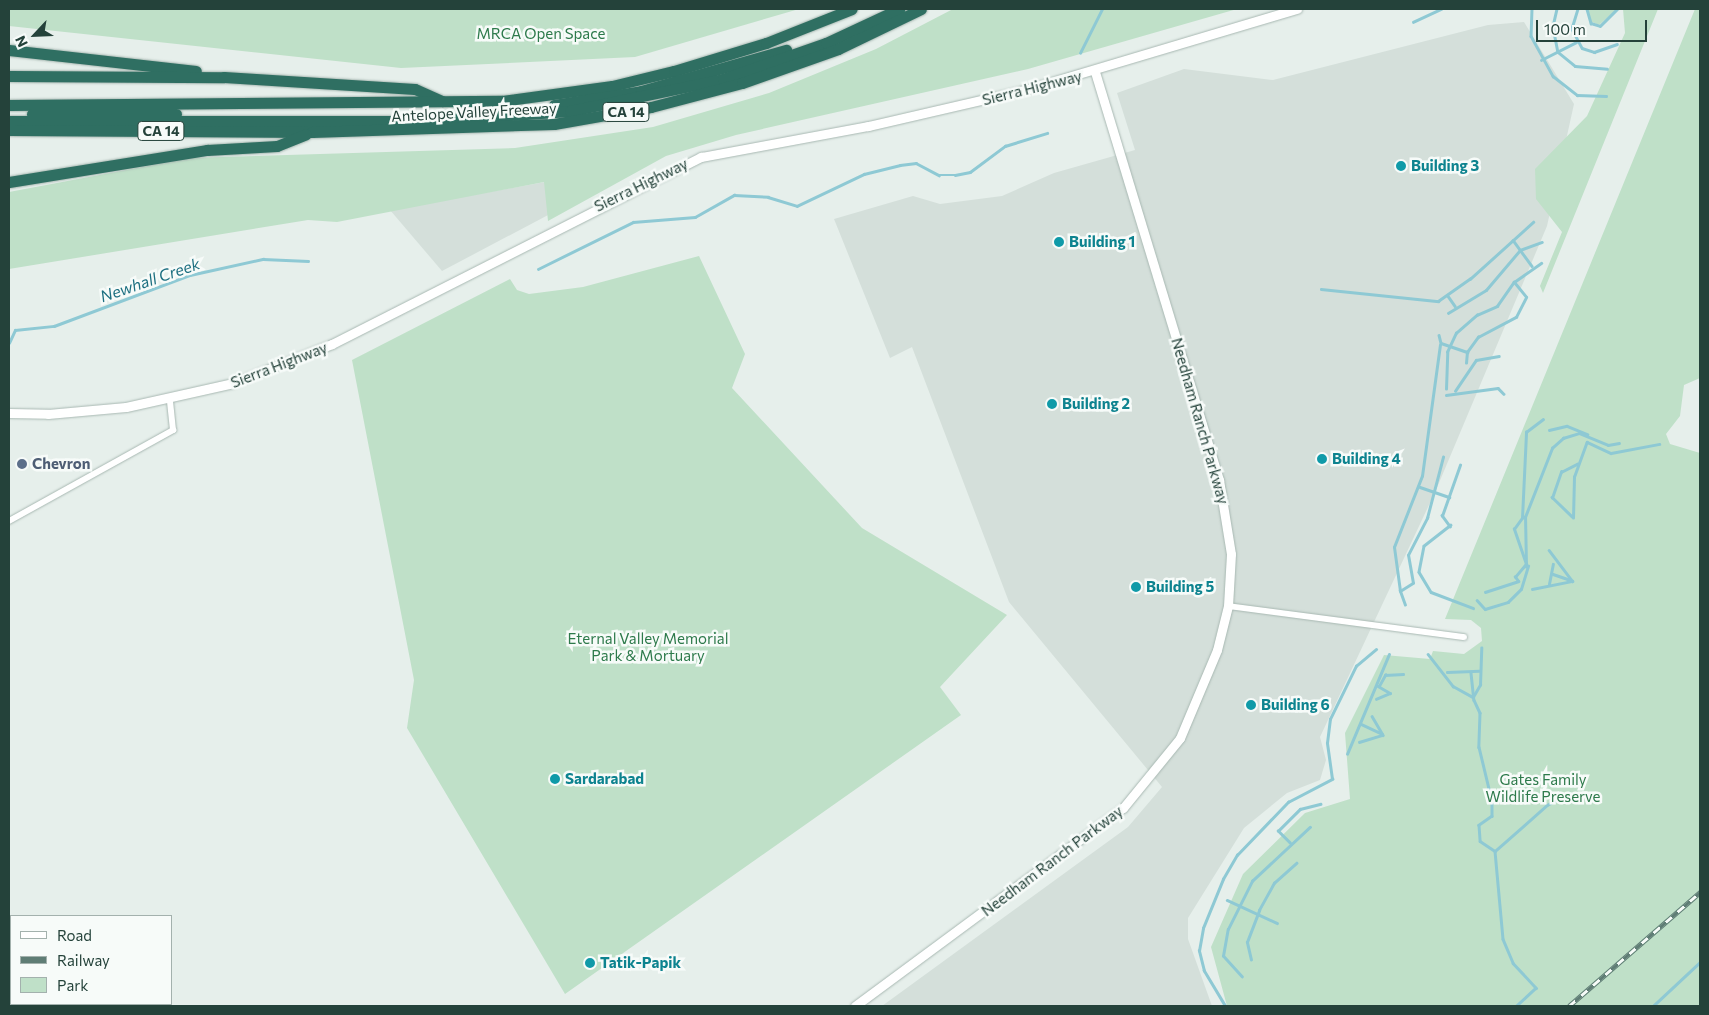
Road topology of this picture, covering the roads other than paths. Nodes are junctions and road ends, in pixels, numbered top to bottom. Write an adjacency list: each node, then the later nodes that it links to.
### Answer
1 (852, 9): 10 (highway, Antelope Valley Freeway / CA 14)
2 (885, 9): 12 (highway)
3 (899, 9): 13 (highway)
4 (921, 9): 15 (highway, Antelope Valley Freeway / CA 14)
5 (1297, 9): 7 (main road, Sierra Highway)
6 (9, 50): 9 (highway)
7 (1095, 72): 17 (main road, Sierra Highway); 20 (main road, Needham Ranch Parkway)
8 (9, 76): 9 (highway)
9 (224, 77): 10 (highway)
10 (451, 104): 11 (highway, Antelope Valley Freeway / CA 14)
11 (9, 105)
12 (9, 114)
13 (9, 121)
14 (9, 130): 15 (highway, Antelope Valley Freeway / CA 14)
15 (312, 132): 16 (highway)
16 (9, 182)
17 (170, 399): 18 (main road, Sierra Highway); 19 (street)
18 (9, 413)
19 (9, 521)
20 (1228, 606): 21 (street); 22 (main road, Needham Ranch Parkway)
21 (1464, 637)
22 (855, 1006)

